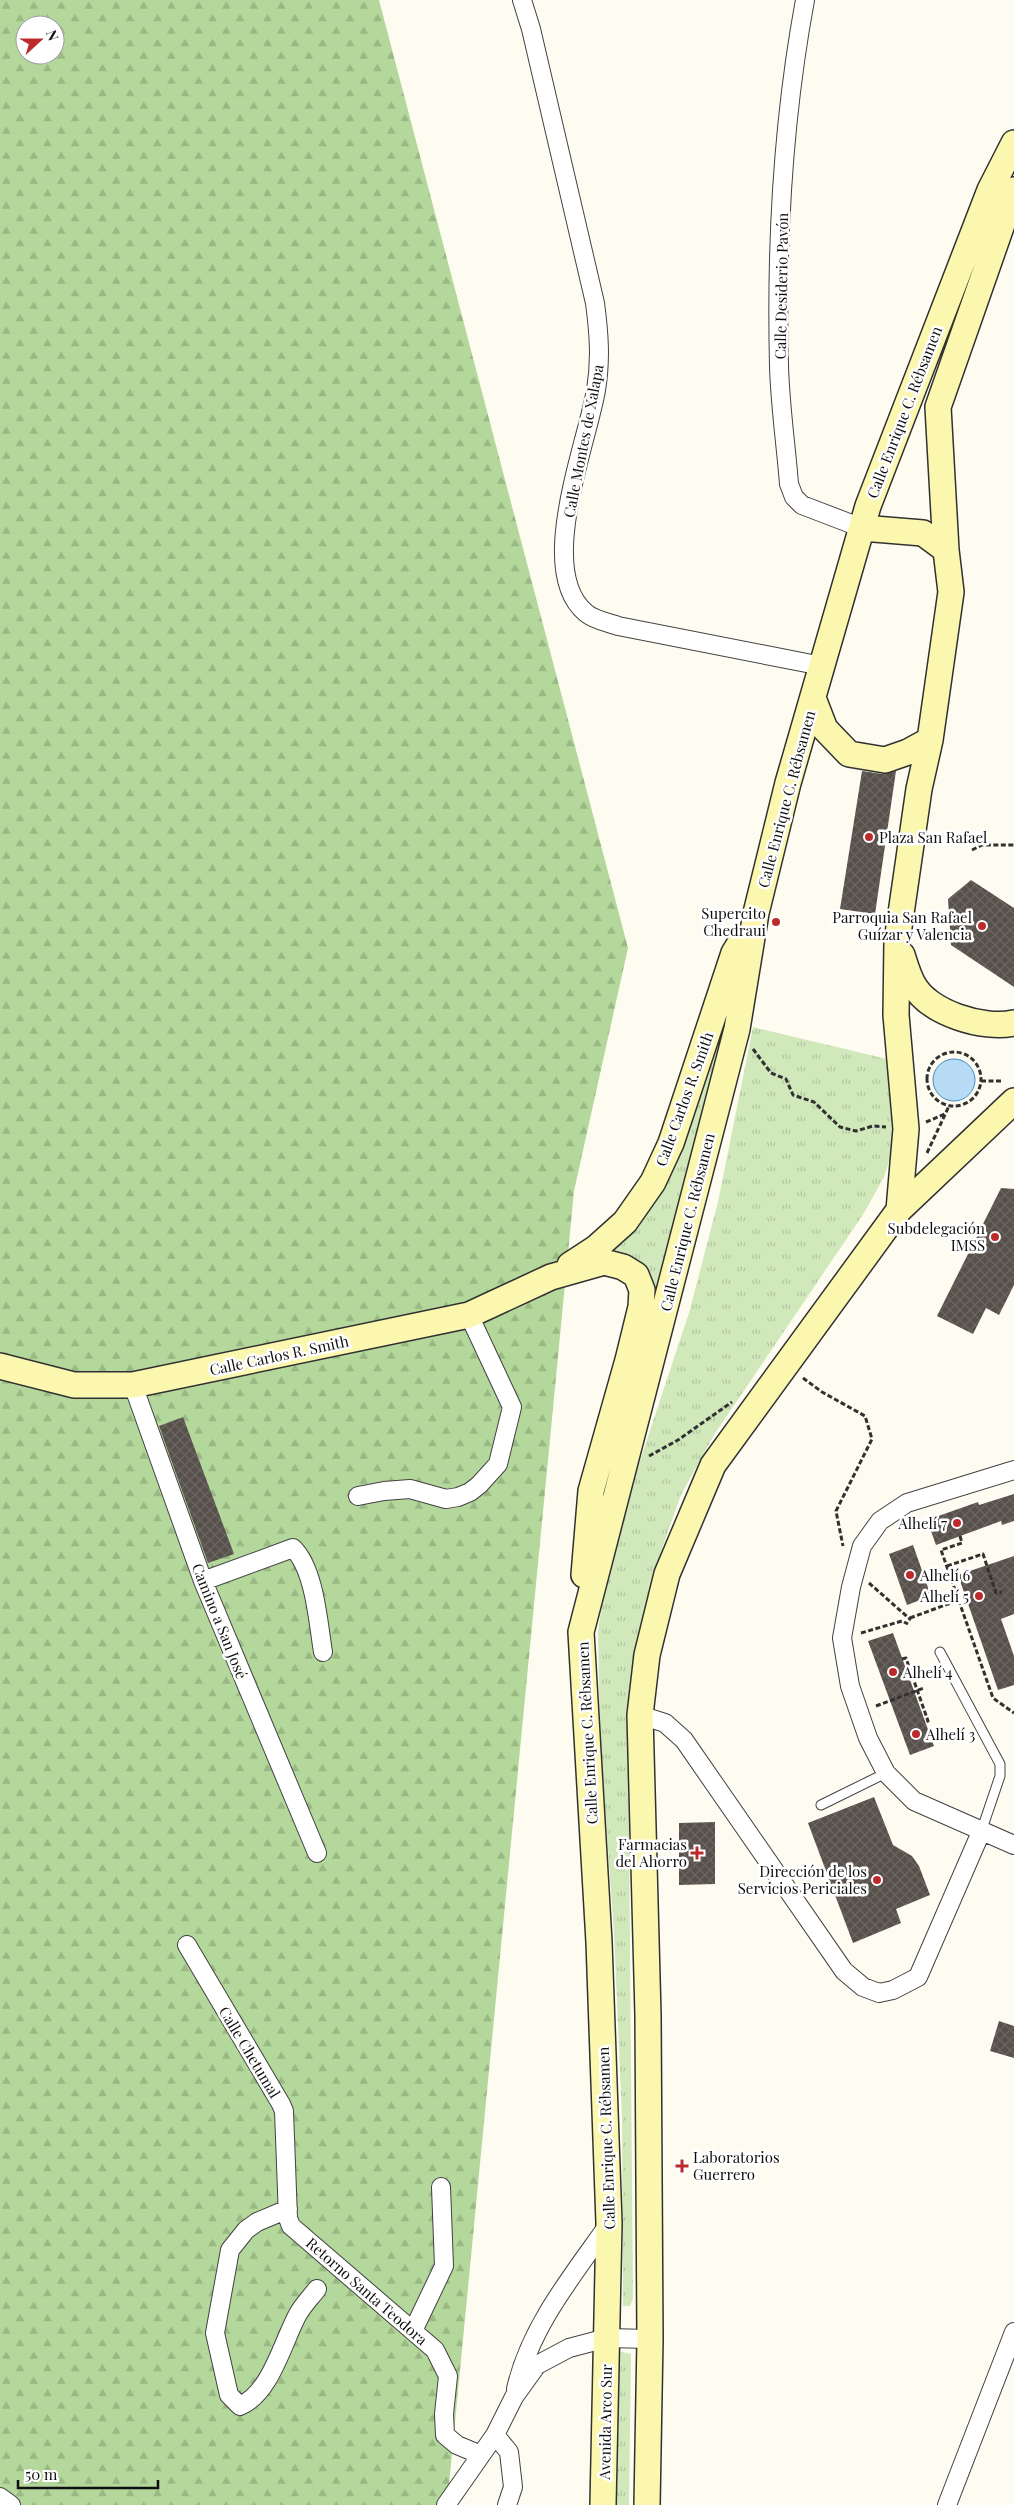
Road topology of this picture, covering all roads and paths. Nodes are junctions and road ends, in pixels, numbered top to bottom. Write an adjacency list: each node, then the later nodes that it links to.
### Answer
1 (522, 0): 7 (street, Calle Montes de Xalapa)
2 (805, 0): 5 (street, Calle Desiderio Pavón)
3 (1014, 143): 5 (main road, Calle Enrique C. Rébsamen)
4 (1013, 192): 6 (main road, Calle Enrique C. Rébsamen)
5 (862, 528): 6 (main road); 7 (main road, Calle Enrique C. Rébsamen)
6 (946, 550): 9 (main road, Calle Enrique C. Rébsamen)
7 (822, 666): 8 (main road, Calle Enrique C. Rébsamen)
8 (813, 698): 9 (main road); 12 (main road, Calle Enrique C. Rébsamen)
9 (930, 740): 13 (main road, Calle Enrique C. Rébsamen)
10 (1014, 845): 11 (path)
11 (972, 850)
12 (756, 913): 15 (main road, Calle Enrique C. Rébsamen); 20 (main road, Calle Carlos R. Smith)
13 (896, 941): 14 (main road); 18 (main road, Calle Enrique C. Rébsamen)
14 (1014, 1023)
15 (737, 1029): 18 (path); 36 (main road, Calle Enrique C. Rébsamen)
16 (981, 1081): 16 (path); 17 (path)
17 (1010, 1091): 19 (main road)
18 (906, 1129): 19 (main road, Calle Enrique C. Rébsamen)
19 (899, 1210): 22 (main road)
20 (551, 1277): 21 (main road, Calle Carlos R. Smith); 36 (main road, Calle Carlos R. Smith)
21 (469, 1315): 24 (main road, Calle Carlos R. Smith); 28 (street)
22 (786, 1365): 31 (path); 45 (main road)
23 (0, 1366): 24 (main road, Calle Carlos R. Smith)
24 (133, 1385): 32 (street, Camino a San José)
25 (736, 1400): 26 (path)
26 (642, 1459)
27 (1014, 1470): 31 (street)
28 (358, 1496)
29 (960, 1536): 30 (path)
30 (947, 1566): 33 (path); 34 (path)
31 (855, 1570): 34 (path); 37 (street)
32 (203, 1581): 38 (street); 51 (street, Camino a San José)
33 (1002, 1592)
34 (959, 1600): 44 (path)
35 (908, 1624): 37 (path)
36 (581, 1632): 55 (main road, Calle Enrique C. Rébsamen)
37 (842, 1638): 47 (street)
38 (323, 1652)
39 (940, 1652): 49 (lane)
40 (902, 1659): 42 (path)
41 (924, 1688): 42 (path)
42 (917, 1691): 43 (path); 46 (path)
43 (893, 1699)
44 (1014, 1713)
45 (640, 1715): 49 (street); 60 (main road)
46 (926, 1722)
47 (886, 1773): 48 (lane); 49 (street)
48 (821, 1805)
49 (981, 1832): 50 (street)
50 (1014, 1845)
51 (317, 1853)
52 (186, 1945): 54 (street, Calle Chetumal)
53 (441, 2187): 57 (street)
54 (290, 2218): 56 (street); 57 (street, Retorno Santa Teodora)
55 (609, 2223): 59 (main road, Calle Enrique C. Rébsamen); 61 (street)
56 (317, 2289)
57 (413, 2331): 63 (street, Retorno Santa Teodora)
58 (1014, 2332): 70 (street)
59 (607, 2338): 60 (street); 61 (street); 68 (main road, Avenida Arco Sur)
60 (650, 2339): 69 (main road)
61 (514, 2397): 62 (street)
62 (495, 2436): 63 (street); 67 (street)
63 (480, 2455): 66 (street)
64 (0, 2497): 65 (street)
65 (11, 2505)
66 (446, 2505)
67 (507, 2505)
68 (603, 2505)
69 (647, 2505)
70 (947, 2505)

